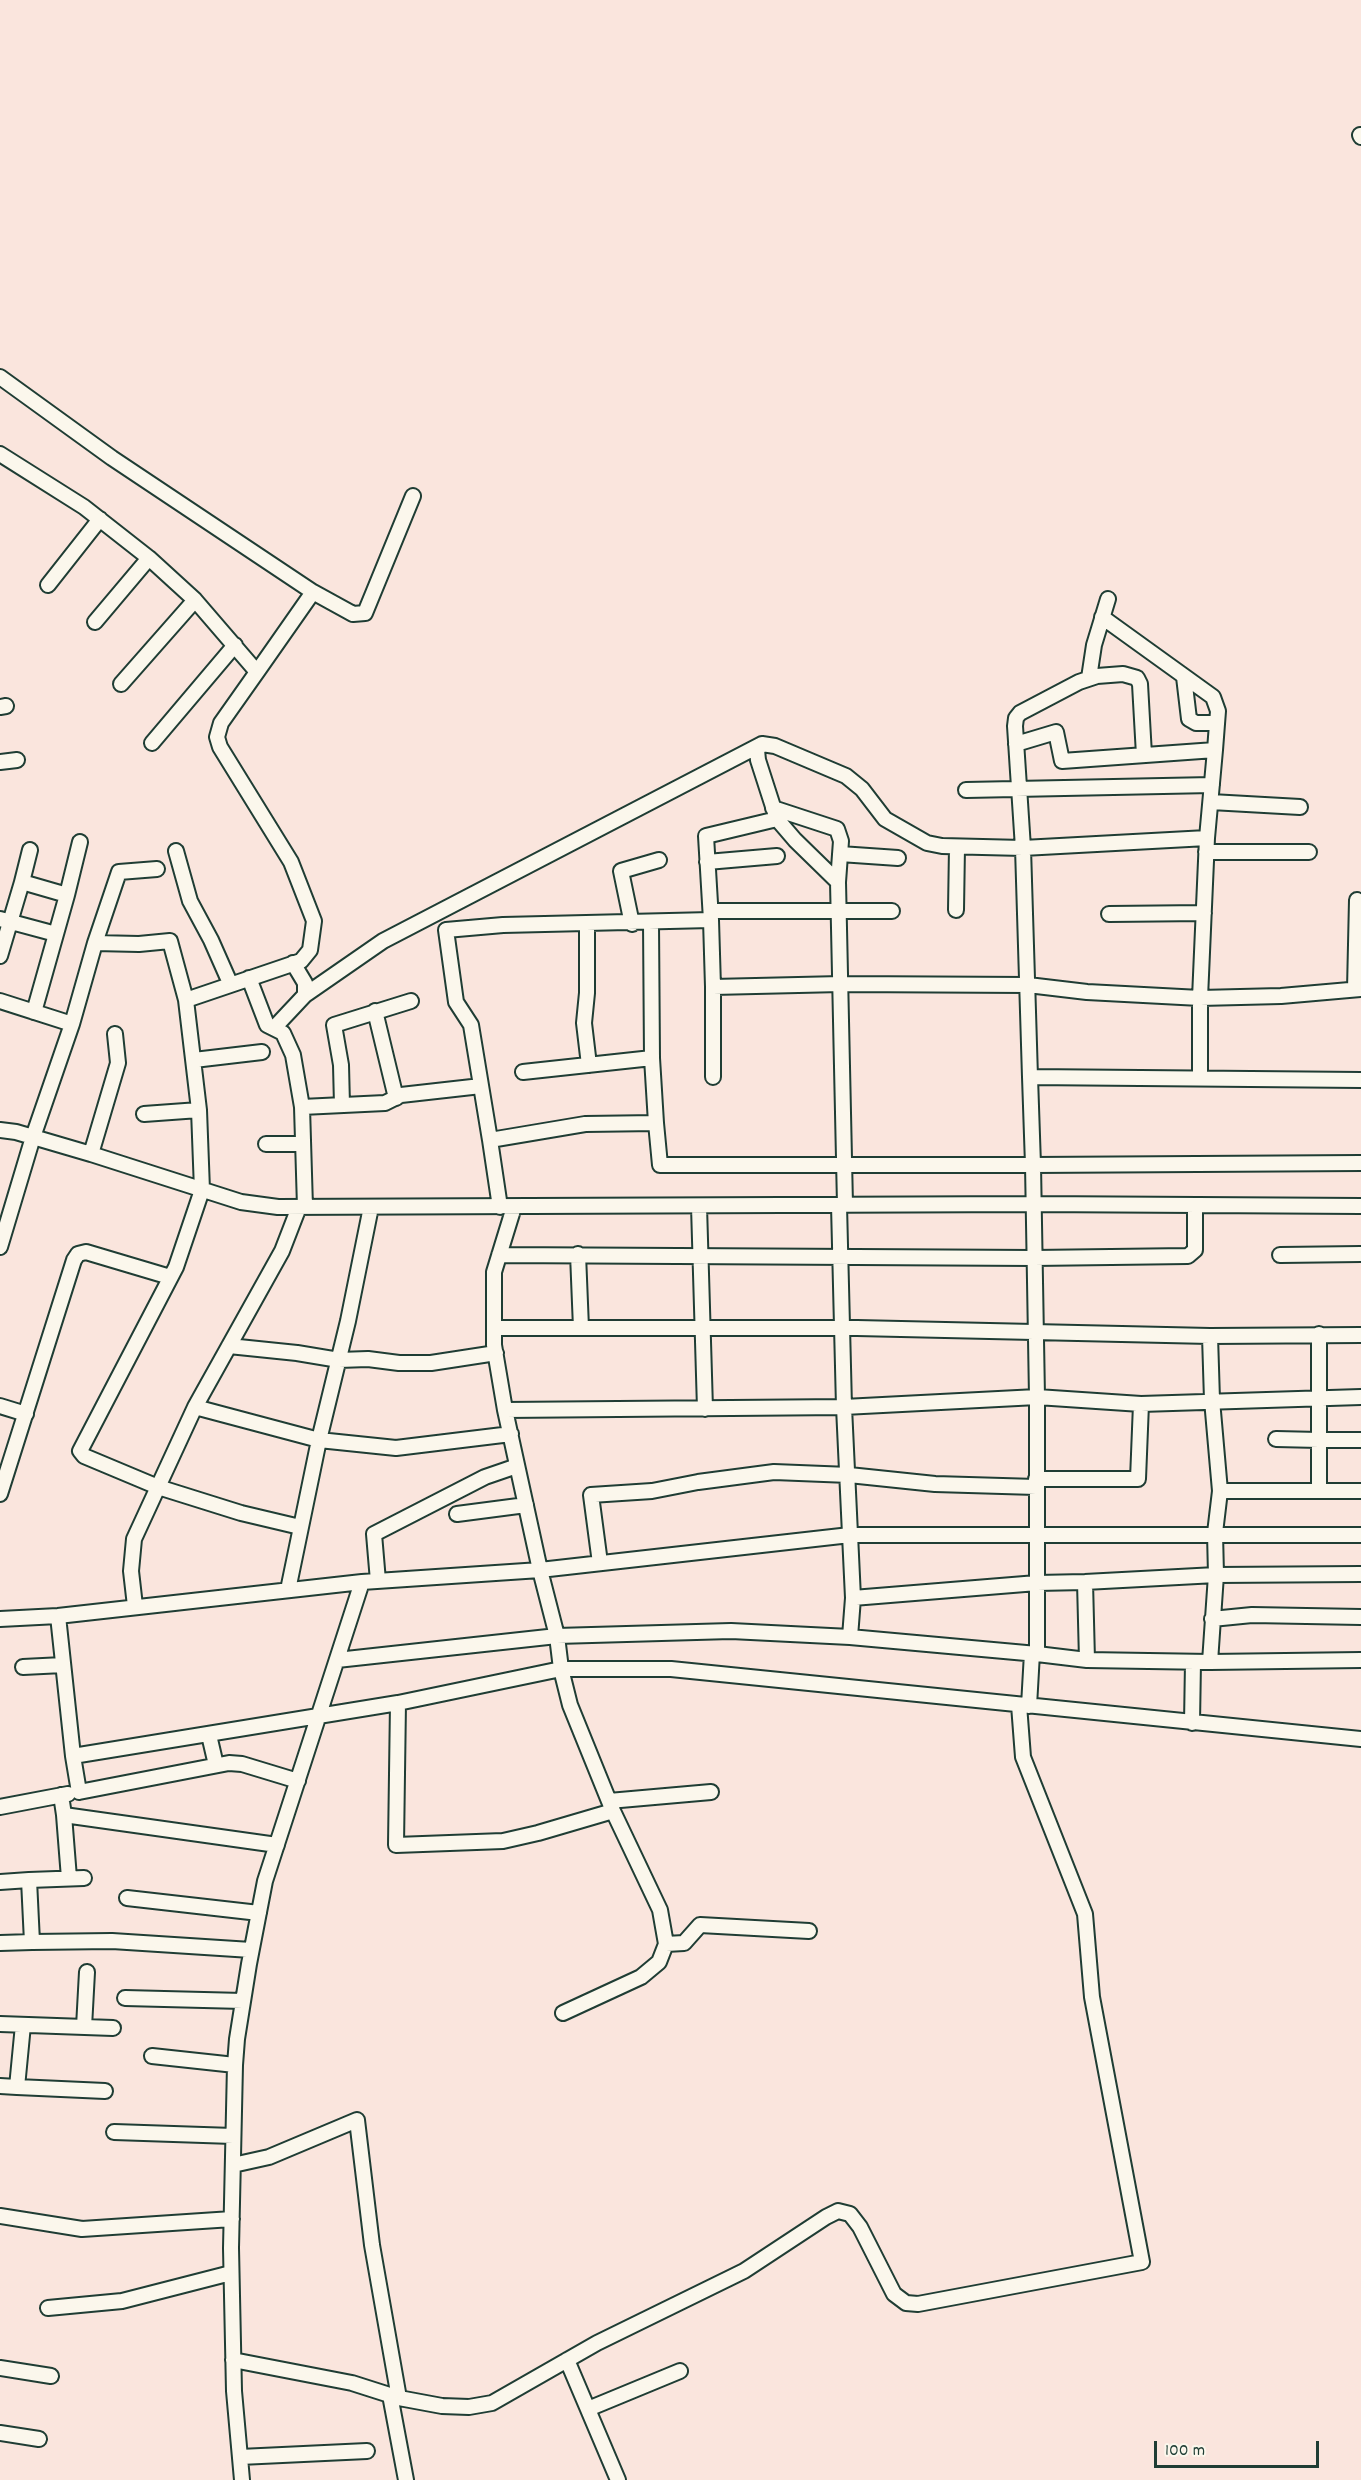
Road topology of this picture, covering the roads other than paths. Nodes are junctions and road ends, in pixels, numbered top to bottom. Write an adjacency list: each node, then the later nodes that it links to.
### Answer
1 (0, 377): 7 (street)
2 (0, 454): 4 (street)
3 (413, 496): 7 (street)
4 (100, 519): 5 (street); 6 (street)
5 (149, 558): 9 (street); 11 (street)
6 (48, 585)
7 (313, 592): 13 (street)
8 (1108, 599): 10 (street)
9 (195, 600): 12 (street); 16 (street)
10 (1102, 618): 14 (street); 15 (street)
11 (95, 622)
12 (236, 645): 13 (street); 18 (street)
13 (257, 672): 61 (street)
14 (1184, 677): 17 (street); 17 (street)
15 (1089, 678): 20 (street); 22 (street)
16 (121, 684)
17 (1217, 723): 21 (street)
18 (152, 743)
19 (762, 744): 30 (street); 33 (street); 68 (street)
20 (1017, 744): 22 (street); 26 (street)
21 (1215, 750): 22 (street); 25 (street)
22 (1144, 755)
23 (17, 760): 24 (street)
24 (0, 762)
25 (1212, 785): 26 (street); 28 (street)
26 (1019, 788): 27 (street); 34 (street)
27 (966, 790)
28 (1211, 802): 29 (street); 32 (street)
29 (1300, 807)
30 (775, 813): 38 (street); 42 (street); 45 (street)
31 (80, 842): 46 (street)
32 (1207, 845): 34 (street); 37 (street); 51 (street)
33 (957, 846): 34 (street); 49 (street)
34 (1023, 848): 65 (street)
35 (30, 850): 44 (street)
36 (176, 851): 63 (street)
37 (1309, 852)
38 (840, 854): 40 (street); 45 (street)
39 (777, 856): 42 (street)
40 (898, 858)
41 (659, 860): 56 (street)
42 (707, 862): 53 (street)
43 (157, 868): 59 (street)
44 (22, 882): 46 (street); 54 (street)
45 (838, 882): 48 (street)
46 (66, 895): 58 (street)
47 (1356, 900): 67 (street)
48 (840, 910): 50 (street); 53 (street); 64 (street)
49 (957, 910)
50 (892, 911)
51 (1204, 913): 52 (street); 69 (street)
52 (1109, 914)
53 (711, 916): 55 (street); 66 (street)
54 (5, 920): 58 (street); 60 (street)
55 (651, 923): 56 (street); 79 (street)
56 (632, 924): 57 (street)
57 (587, 925): 81 (street); 87 (street)
58 (56, 934): 74 (street)
59 (95, 943): 70 (street); 75 (street)
60 (0, 956)
61 (293, 963): 62 (street); 68 (street)
62 (249, 978): 63 (street); 76 (street)
63 (230, 983): 70 (street)
64 (841, 984): 65 (street); 66 (street); 104 (street)
65 (1028, 986): 69 (street); 84 (street)
66 (713, 987): 83 (street)
67 (1358, 989): 69 (street)
68 (305, 995): 76 (street)
69 (1200, 998): 85 (street)
70 (186, 1000): 80 (street)
71 (0, 1001): 74 (street)
72 (411, 1001): 73 (street)
73 (375, 1011): 88 (street); 89 (street)
74 (34, 1012): 75 (street)
75 (72, 1024): 97 (street)
76 (274, 1028): 90 (street)
77 (115, 1034): 101 (street)
78 (261, 1052): 80 (street)
79 (652, 1058): 81 (street); 94 (street)
80 (194, 1060): 91 (street)
81 (589, 1065): 82 (street)
82 (523, 1072)
83 (713, 1077)
84 (1030, 1077): 85 (street); 103 (street)
85 (1200, 1078): 86 (street)
86 (1361, 1080)
87 (481, 1086): 88 (street); 98 (street)
88 (396, 1098): 89 (street)
89 (342, 1105): 90 (street)
90 (302, 1107): 100 (street)
91 (199, 1110): 92 (street); 105 (street)
92 (144, 1114)
93 (0, 1120): 96 (street)
94 (656, 1123): 98 (street); 104 (street)
95 (0, 1130): 96 (street)
96 (16, 1132): 97 (street)
97 (33, 1137): 101 (street); 114 (street)
98 (490, 1140): 113 (street)
99 (266, 1144): 100 (street)
100 (303, 1144): 111 (street)
101 (91, 1154): 105 (street)
102 (1361, 1163): 103 (street)
103 (1033, 1165): 104 (street); 106 (street)
104 (845, 1166): 107 (street)
105 (202, 1190): 111 (street); 123 (street)
106 (1034, 1204): 107 (street); 108 (street); 122 (street)
107 (842, 1205): 109 (street); 121 (street)
108 (1195, 1205): 110 (street); 122 (street)
109 (699, 1206): 113 (street); 120 (street)
110 (1361, 1206)
111 (302, 1207): 112 (street); 132 (street)
112 (371, 1207): 113 (street); 134 (street)
113 (507, 1207): 119 (street)
114 (3, 1231): 115 (street)
115 (0, 1248)
116 (578, 1254): 119 (street); 120 (street); 127 (street)
117 (1361, 1254): 118 (street)
118 (1280, 1255)
119 (499, 1256): 124 (street)
120 (700, 1256): 121 (street); 125 (street)
121 (840, 1256): 122 (street); 126 (street)
122 (1034, 1258): 128 (street)
123 (170, 1277): 145 (street); 154 (street)
124 (494, 1328): 127 (street); 133 (street)
125 (702, 1328): 126 (street); 127 (street); 143 (street)
126 (842, 1328): 128 (street); 142 (street)
127 (581, 1329)
128 (1034, 1333): 131 (street); 135 (street)
129 (1319, 1334): 130 (street); 131 (street); 136 (street)
130 (1361, 1335)
131 (1210, 1336): 138 (street)
132 (229, 1346): 134 (street); 141 (street)
133 (496, 1353): 134 (street); 144 (street)
134 (339, 1360): 148 (street)
135 (1037, 1397): 139 (street); 142 (street); 153 (street)
136 (1319, 1397): 137 (street); 138 (street); 149 (street)
137 (1361, 1397)
138 (1212, 1401): 139 (street); 155 (street)
139 (1141, 1404): 153 (street)
140 (0, 1406): 145 (street)
141 (195, 1407): 148 (street); 154 (street)
142 (844, 1407): 143 (street); 152 (street)
143 (705, 1408): 144 (street)
144 (505, 1410): 146 (street)
145 (26, 1414): 158 (street)
146 (510, 1434): 148 (street); 151 (street)
147 (1276, 1439): 149 (street)
148 (319, 1440): 161 (street)
149 (1319, 1440): 150 (street); 156 (street)
150 (1361, 1440)
151 (518, 1467): 159 (street); 170 (street)
152 (849, 1475): 153 (street); 163 (street); 166 (street)
153 (1036, 1483): 165 (street)
154 (158, 1487): 161 (street); 176 (street)
155 (1220, 1491): 156 (street); 162 (street)
156 (1319, 1491): 157 (street)
157 (1361, 1491)
158 (0, 1494)
159 (526, 1505): 160 (street); 167 (street)
160 (457, 1514)
161 (300, 1527): 174 (street)
162 (1215, 1533): 164 (street); 165 (street); 169 (street)
163 (850, 1534): 165 (street); 166 (street); 175 (street)
164 (1361, 1535)
165 (1036, 1536): 173 (street)
166 (600, 1563): 167 (street)
167 (540, 1570): 170 (street); 181 (street)
168 (1361, 1574): 169 (street)
169 (1216, 1575): 172 (street); 180 (street)
170 (378, 1581): 171 (street)
171 (362, 1582): 174 (street); 184 (street)
172 (1085, 1582): 173 (street); 185 (street)
173 (1037, 1583): 175 (street); 183 (street)
174 (288, 1590): 176 (street)
175 (853, 1598): 182 (street)
176 (135, 1606): 177 (street)
177 (58, 1616): 179 (street); 189 (street)
178 (1361, 1617): 180 (street)
179 (0, 1619)
180 (1212, 1619): 188 (street)
181 (557, 1636): 182 (street); 184 (street); 191 (street)
182 (850, 1637): 183 (street)
183 (1035, 1653): 185 (street); 193 (street)
184 (337, 1660): 194 (street)
185 (1087, 1660): 187 (street)
186 (1361, 1660): 188 (street)
187 (1193, 1662): 188 (street); 195 (street)
188 (1210, 1662)
189 (63, 1665): 190 (street); 198 (street)
190 (23, 1668)
191 (561, 1669): 192 (street); 193 (street); 204 (street)
192 (398, 1703): 194 (street); 204 (street)
193 (1024, 1706): 195 (street); 240 (street)
194 (318, 1718): 196 (street); 200 (street)
195 (1192, 1722): 197 (street)
196 (209, 1735): 198 (street); 199 (street)
197 (1361, 1739)
198 (73, 1756): 201 (street)
199 (216, 1765): 200 (street); 201 (street)
200 (298, 1781): 207 (street)
201 (79, 1792): 203 (street)
202 (711, 1792): 204 (street)
203 (62, 1795): 205 (street); 206 (street)
204 (611, 1806): 217 (street)
205 (0, 1807)
206 (64, 1815): 207 (street); 208 (street)
207 (277, 1845): 213 (street)
208 (69, 1878): 209 (street); 210 (street)
209 (84, 1878)
210 (29, 1880): 211 (street); 215 (street)
211 (0, 1882)
212 (127, 1898): 213 (street)
213 (259, 1913): 218 (street)
214 (809, 1932): 217 (street)
215 (32, 1941): 216 (street); 218 (street)
216 (0, 1944)
217 (666, 1944): 222 (street)
218 (251, 1950): 221 (street)
219 (87, 1972): 225 (street)
220 (125, 1998): 221 (street)
221 (243, 2001): 228 (street)
222 (563, 2013)
223 (0, 2024): 224 (street)
224 (23, 2025): 225 (street); 230 (street)
225 (84, 2027): 226 (street)
226 (113, 2028)
227 (153, 2056): 228 (street)
228 (235, 2065): 233 (street)
229 (0, 2086): 230 (street)
230 (17, 2087): 231 (street)
231 (105, 2091)
232 (114, 2132): 233 (street)
233 (233, 2136): 234 (street)
234 (233, 2165): 236 (street); 244 (street)
235 (0, 2216): 236 (street)
236 (232, 2219): 237 (street)
237 (231, 2273): 238 (street); 239 (street)
238 (48, 2308)
239 (233, 2360): 244 (street); 249 (street)
240 (567, 2360): 244 (street); 245 (street)
241 (0, 2368): 243 (street)
242 (680, 2371): 245 (street)
243 (51, 2376)
244 (395, 2397): 251 (street)
245 (588, 2409): 252 (street)
246 (0, 2433): 247 (street)
247 (39, 2439)
248 (367, 2451): 249 (street)
249 (240, 2457): 250 (street)
250 (242, 2480)
251 (406, 2480)
252 (618, 2480)

